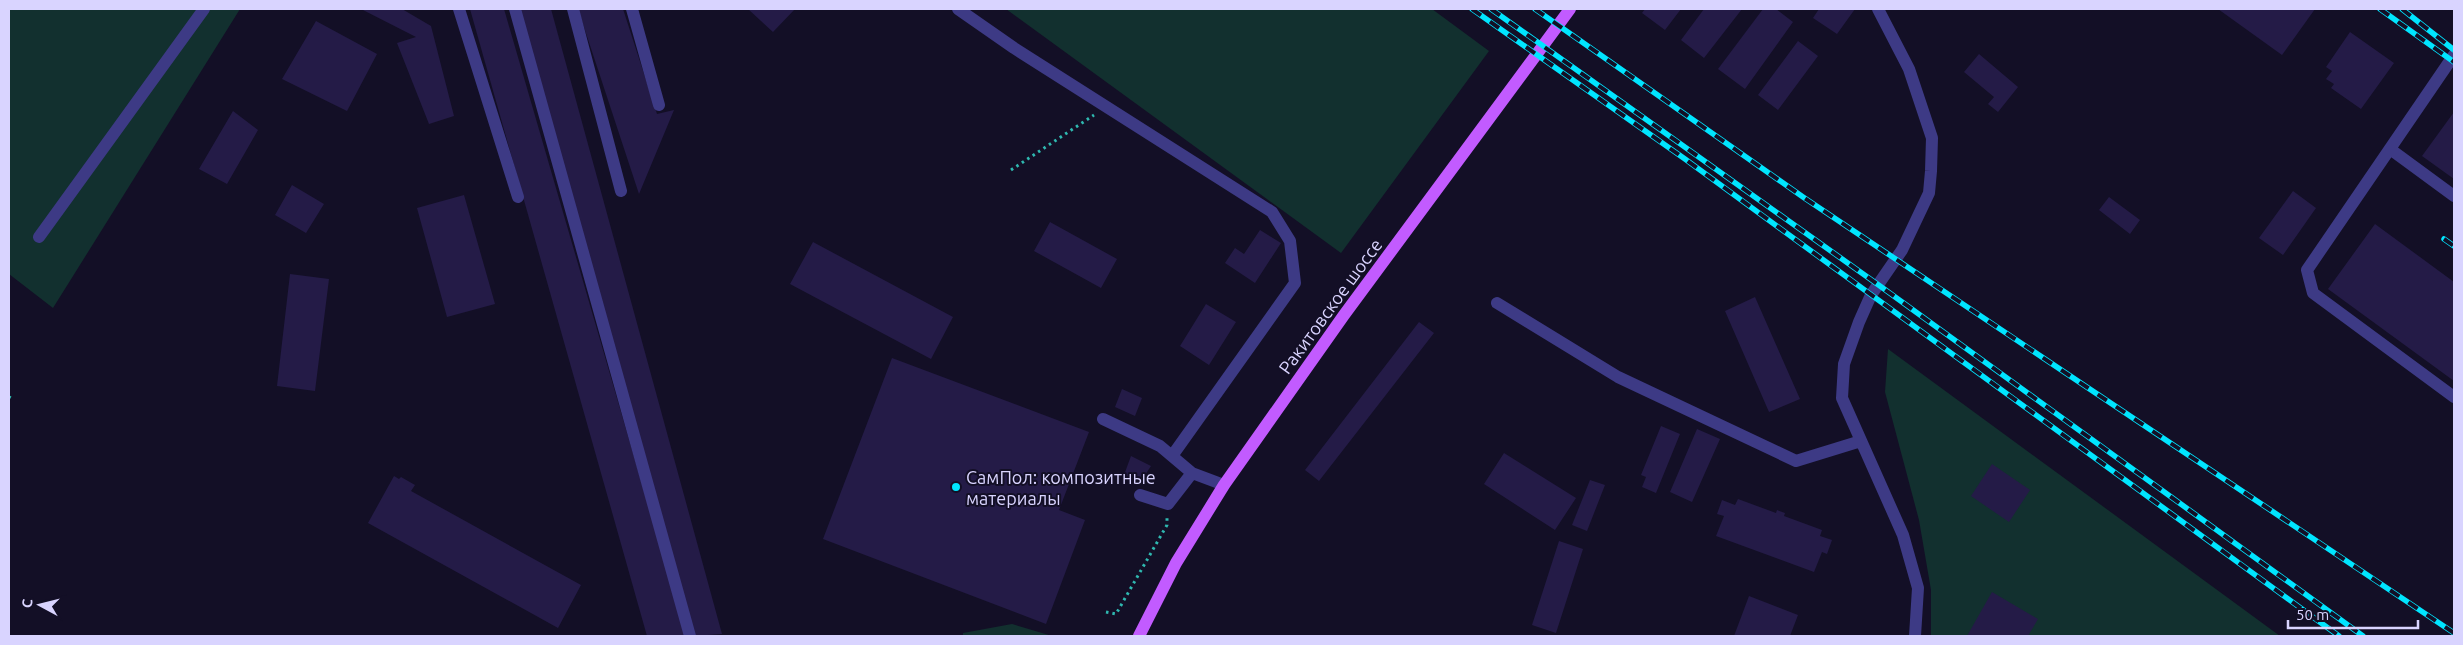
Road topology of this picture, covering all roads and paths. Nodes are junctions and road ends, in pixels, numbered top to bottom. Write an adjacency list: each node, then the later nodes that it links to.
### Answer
1 (204, 9): 18 (street)
2 (459, 9): 17 (street)
3 (515, 9): 31 (street)
4 (573, 9): 15 (street)
5 (632, 9): 11 (street)
6 (958, 9): 12 (street)
7 (1570, 9): 27 (main road, Ракитовское шоссе)
8 (1878, 9): 24 (street)
9 (2454, 55): 10 (street)
10 (2450, 72): 13 (street)
11 (659, 105)
12 (1107, 106): 14 (path); 25 (street)
13 (2390, 149): 16 (street); 21 (street)
14 (1011, 170)
15 (621, 191)
16 (2454, 196)
17 (518, 197)
18 (39, 237)
19 (1497, 303): 24 (street)
20 (11, 394): 22 (path)
21 (2454, 396)
22 (9, 398)
23 (1103, 419): 25 (street)
24 (1861, 441): 33 (street)
25 (1172, 456): 26 (street)
26 (1192, 473): 27 (street); 29 (street)
27 (1224, 485): 32 (main road, Ракитовское шоссе)
28 (1140, 495): 29 (street)
29 (1168, 504): 30 (path)
30 (1106, 612)
31 (690, 636)
32 (1139, 636)
33 (1915, 636)

